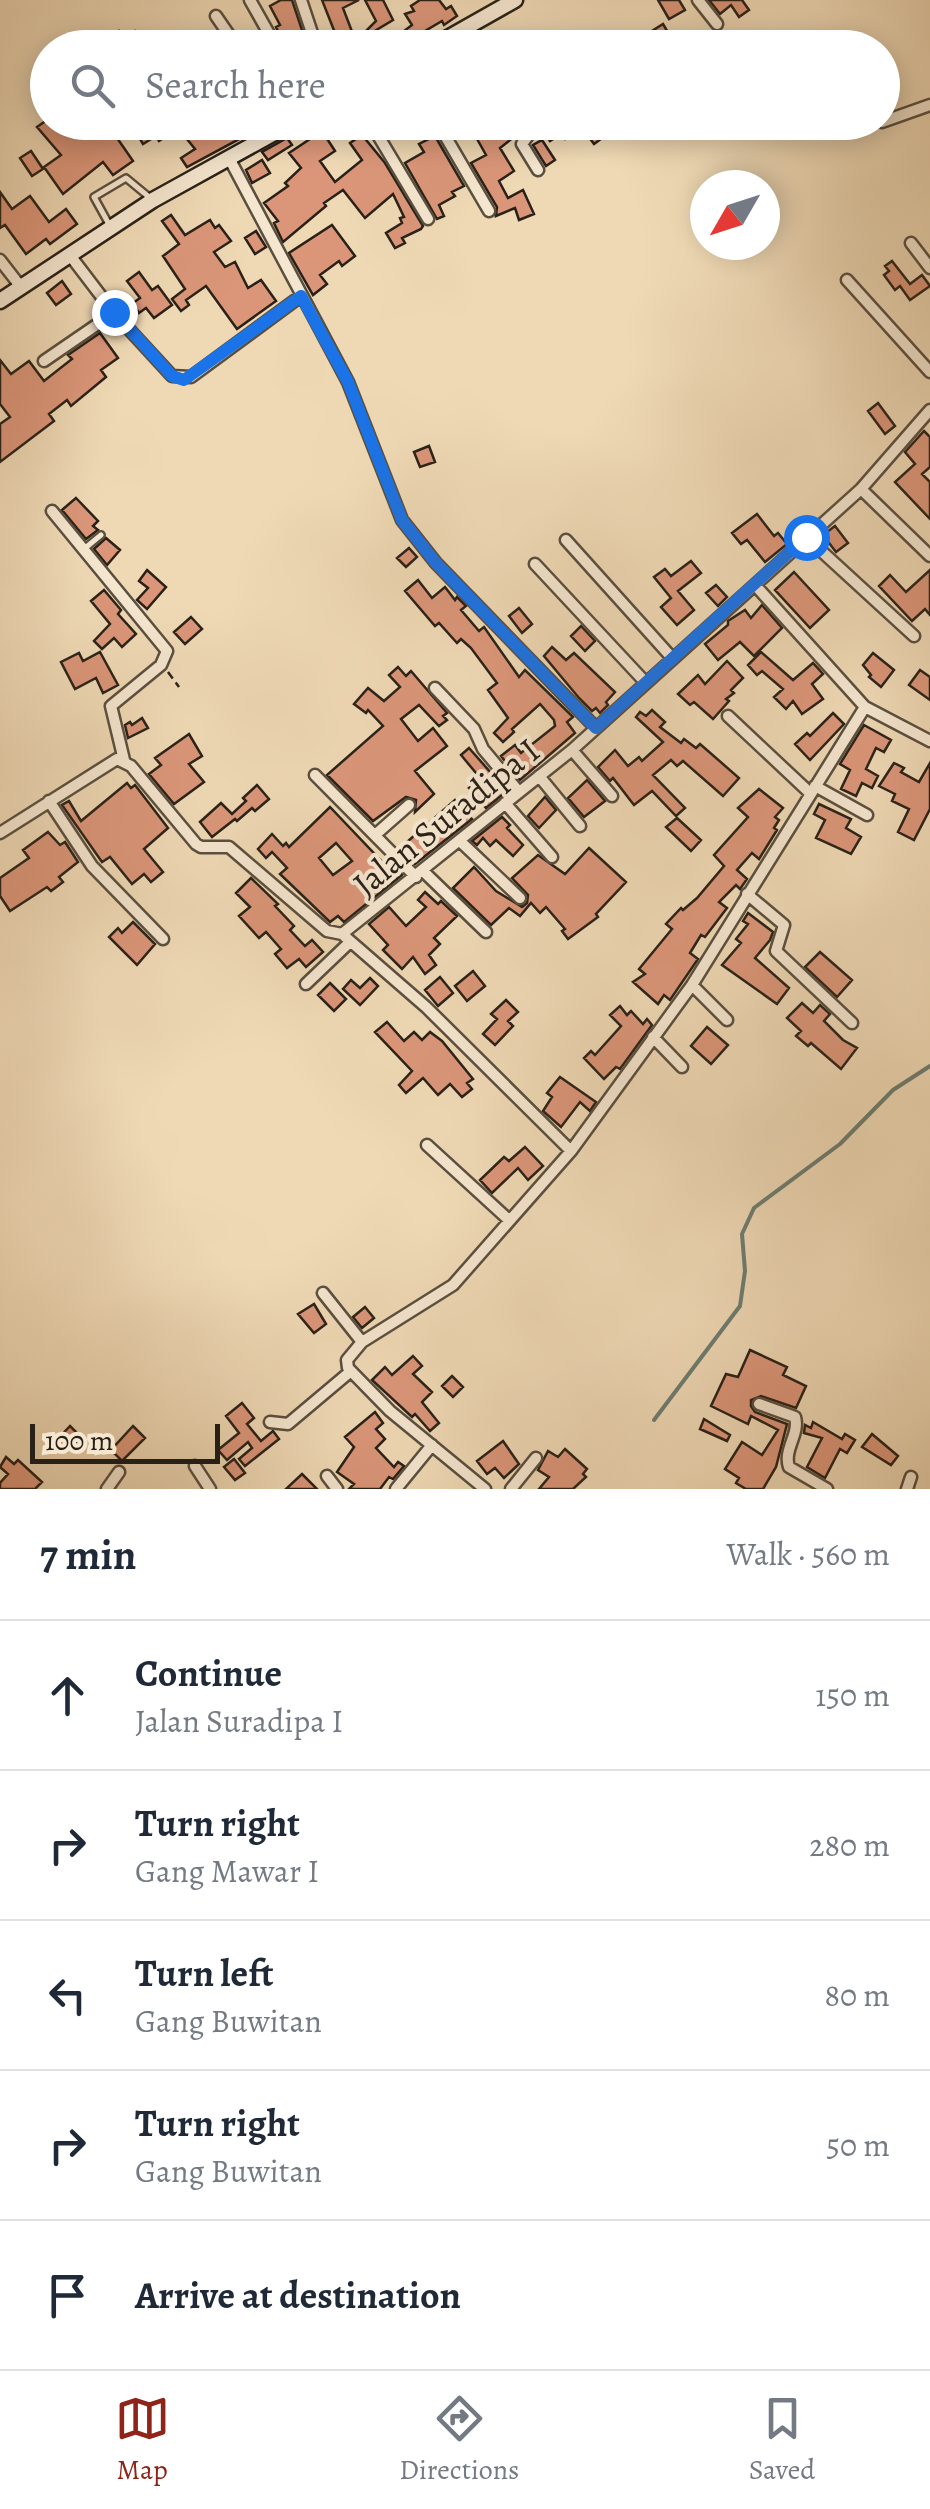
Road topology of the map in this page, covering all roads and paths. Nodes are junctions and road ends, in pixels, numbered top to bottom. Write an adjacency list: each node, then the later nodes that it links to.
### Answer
1 (250, 0): 9 (street)
2 (301, 0): 10 (street)
3 (514, 0): 7 (main road)
4 (698, 0): 6 (street)
5 (216, 16): 8 (street)
6 (718, 24)
7 (467, 27): 11 (main road); 12 (street)
8 (226, 30)
9 (267, 30)
10 (311, 30)
11 (462, 30)
12 (469, 30)
13 (930, 105): 14 (street)
14 (900, 116)
15 (261, 140): 19 (main road)
16 (381, 140): 23 (street)
17 (447, 140): 22 (street)
18 (525, 140): 20 (street)
19 (229, 158): 21 (main road); 31 (street)
20 (538, 170)
21 (153, 200): 24 (main road); 24 (lane)
22 (489, 211)
23 (428, 220)
24 (110, 226): 26 (main road)
25 (911, 243): 28 (street)
26 (68, 254): 30 (main road); 33 (street)
27 (0, 260): 30 (street)
28 (930, 268)
29 (847, 280): 35 (street)
30 (21, 287): 32 (main road)
31 (301, 296): 33 (street); 54 (street)
32 (0, 301)
33 (114, 312): 34 (street)
34 (44, 361)
35 (930, 372)
36 (930, 410): 37 (street, Jalan Suradipa I)
37 (861, 489): 40 (street, Jalan Suradipa I); 43 (street)
38 (52, 511): 42 (street)
39 (101, 535): 42 (lane)
40 (806, 537): 45 (street, Jalan Suradipa I); 46 (street)
41 (566, 540): 47 (street)
42 (84, 550): 57 (street)
43 (930, 556)
44 (536, 564): 49 (street)
45 (755, 585): 47 (street, Jalan Suradipa I); 52 (street)
46 (914, 636)
47 (673, 659): 49 (street, Jalan Suradipa I)
48 (174, 679): 50 (path)
49 (646, 684): 54 (street, Jalan Suradipa I)
50 (180, 687)
51 (436, 688): 61 (street)
52 (865, 706): 55 (street); 60 (street)
53 (728, 716): 60 (street)
54 (596, 728): 56 (street, Jalan Suradipa I)
55 (930, 741)
56 (572, 750): 59 (street, Jalan Suradipa I); 62 (street)
57 (124, 760): 63 (street); 76 (street)
58 (316, 775): 69 (street)
59 (539, 776): 61 (street, Jalan Suradipa I); 67 (street)
60 (813, 789): 66 (street); 73 (street)
61 (519, 792): 64 (street, Jalan Suradipa I)
62 (612, 796)
63 (50, 801): 68 (street); 77 (street)
64 (505, 804): 70 (street, Jalan Suradipa I); 71 (street)
65 (409, 805): 69 (street)
66 (866, 815)
67 (580, 826)
68 (0, 833)
69 (376, 836): 72 (street)
70 (460, 841): 72 (street, Jalan Suradipa I); 74 (street)
71 (552, 856)
72 (420, 874): 75 (street); 76 (street, Jalan Suradipa I)
73 (747, 894): 79 (street); 81 (street)
74 (520, 898)
75 (486, 932)
76 (346, 938): 78 (street, Jalan Suradipa I); 85 (street)
77 (163, 939)
78 (306, 984)
79 (692, 985): 80 (street); 82 (street)
80 (727, 1020)
81 (852, 1023)
82 (653, 1037): 83 (street); 85 (street)
83 (682, 1067)
84 (427, 1145): 86 (street)
85 (571, 1150): 86 (street)
86 (509, 1220): 88 (street)
87 (323, 1293): 88 (street)
88 (362, 1342): 89 (street)
89 (349, 1366): 91 (street); 92 (street)
90 (759, 1404): 103 (street)
91 (270, 1422)
92 (432, 1445): 100 (street); 101 (street)
93 (536, 1458): 102 (street)
94 (195, 1466): 98 (street)
95 (118, 1472): 97 (street)
96 (326, 1476): 99 (street)
97 (107, 1489)
98 (210, 1489)
99 (337, 1489)
100 (396, 1489)
101 (485, 1489)
102 (511, 1489)
103 (828, 1489)

